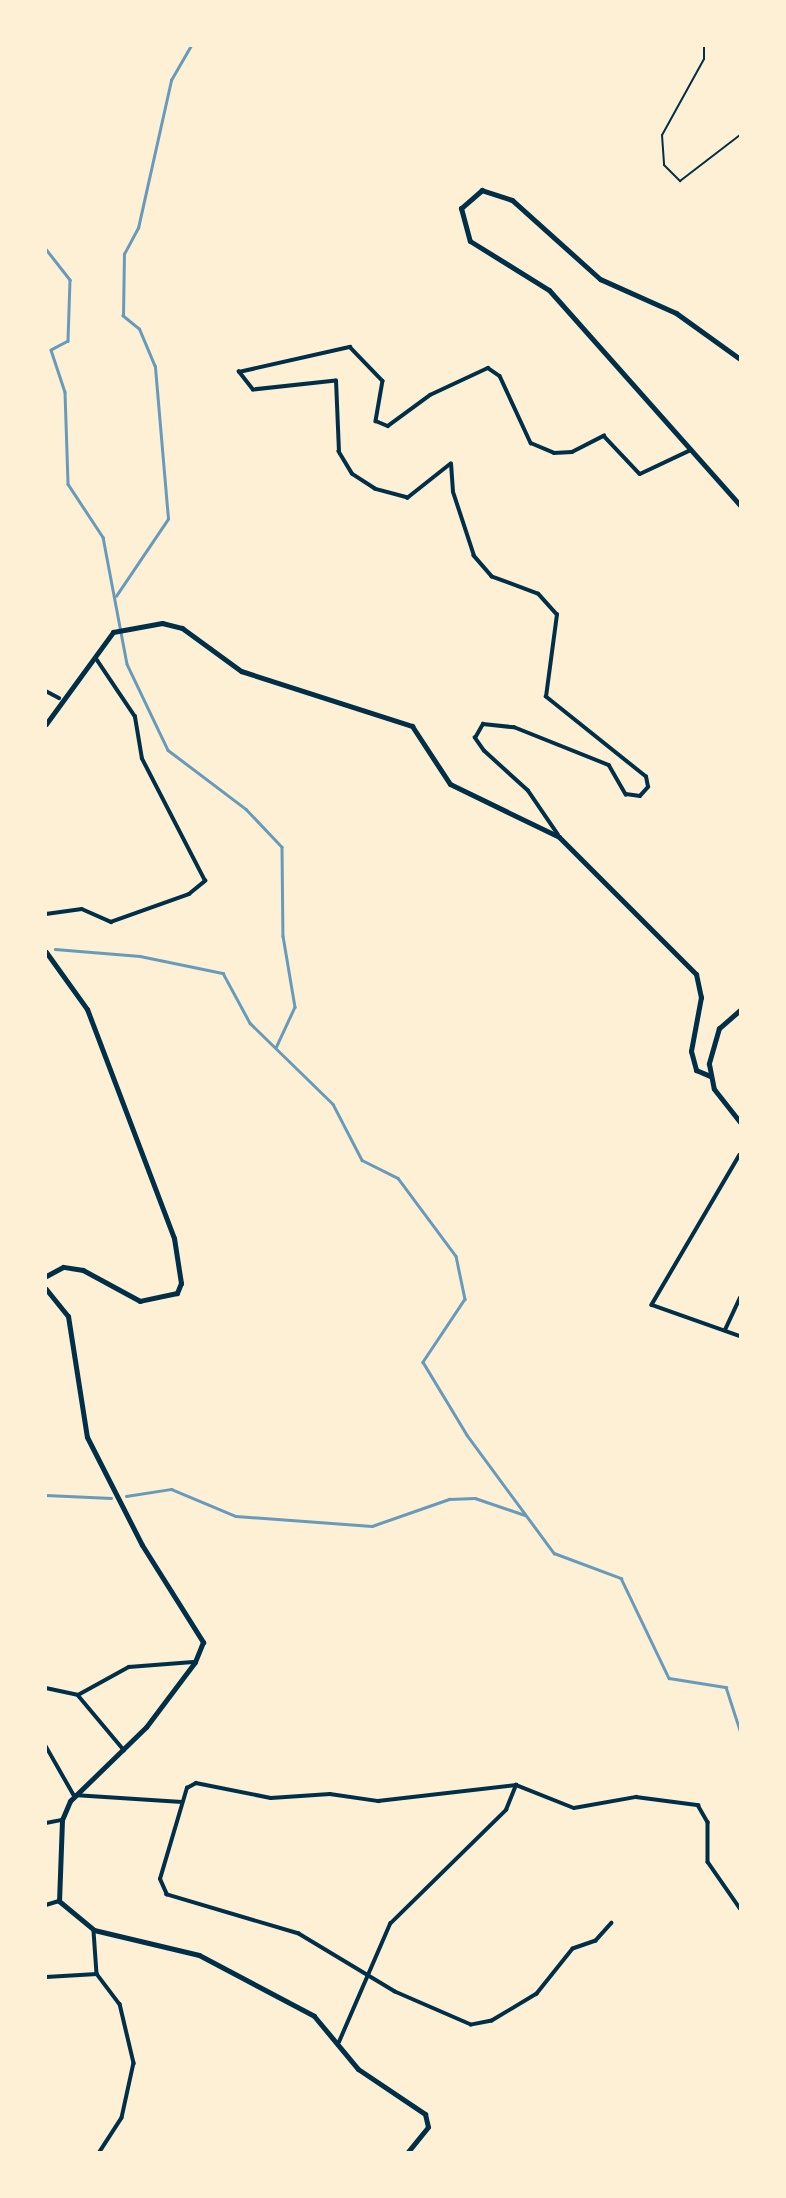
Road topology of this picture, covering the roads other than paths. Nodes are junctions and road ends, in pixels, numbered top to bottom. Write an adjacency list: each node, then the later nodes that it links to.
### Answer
1 (740, 359): 2 (main road)
2 (693, 449): 3 (main road); 8 (street)
3 (740, 505)
4 (96, 659): 6 (main road); 8 (main road); 9 (street)
5 (46, 691): 6 (street)
6 (59, 698): 7 (main road)
7 (46, 724)
8 (559, 837): 12 (main road)
9 (46, 914)
10 (46, 952): 15 (main road)
11 (740, 1010): 12 (main road)
12 (710, 1076): 13 (main road)
13 (740, 1122)
14 (740, 1154): 18 (street)
15 (46, 1276)
16 (46, 1289): 20 (main road)
17 (740, 1298): 18 (street)
18 (725, 1330): 19 (street)
19 (740, 1336)
20 (195, 1662): 22 (street); 24 (main road)
21 (46, 1688): 22 (street)
22 (78, 1696): 24 (street)
23 (46, 1746): 26 (street)
24 (124, 1751): 26 (main road)
25 (516, 1785): 27 (street); 32 (street); 36 (street)
26 (74, 1795): 27 (street); 28 (main road)
27 (183, 1802): 36 (street)
28 (62, 1820): 29 (street); 30 (main road)
29 (46, 1824)
30 (59, 1901): 31 (street); 34 (main road)
31 (46, 1905)
32 (740, 1908)
33 (612, 1923): 36 (street)
34 (94, 1930): 35 (street); 38 (main road)
35 (97, 1973): 37 (street); 39 (street)
36 (368, 1976): 38 (street)
37 (46, 1977)
38 (339, 2042): 40 (main road)
39 (100, 2152)
40 (408, 2152)

